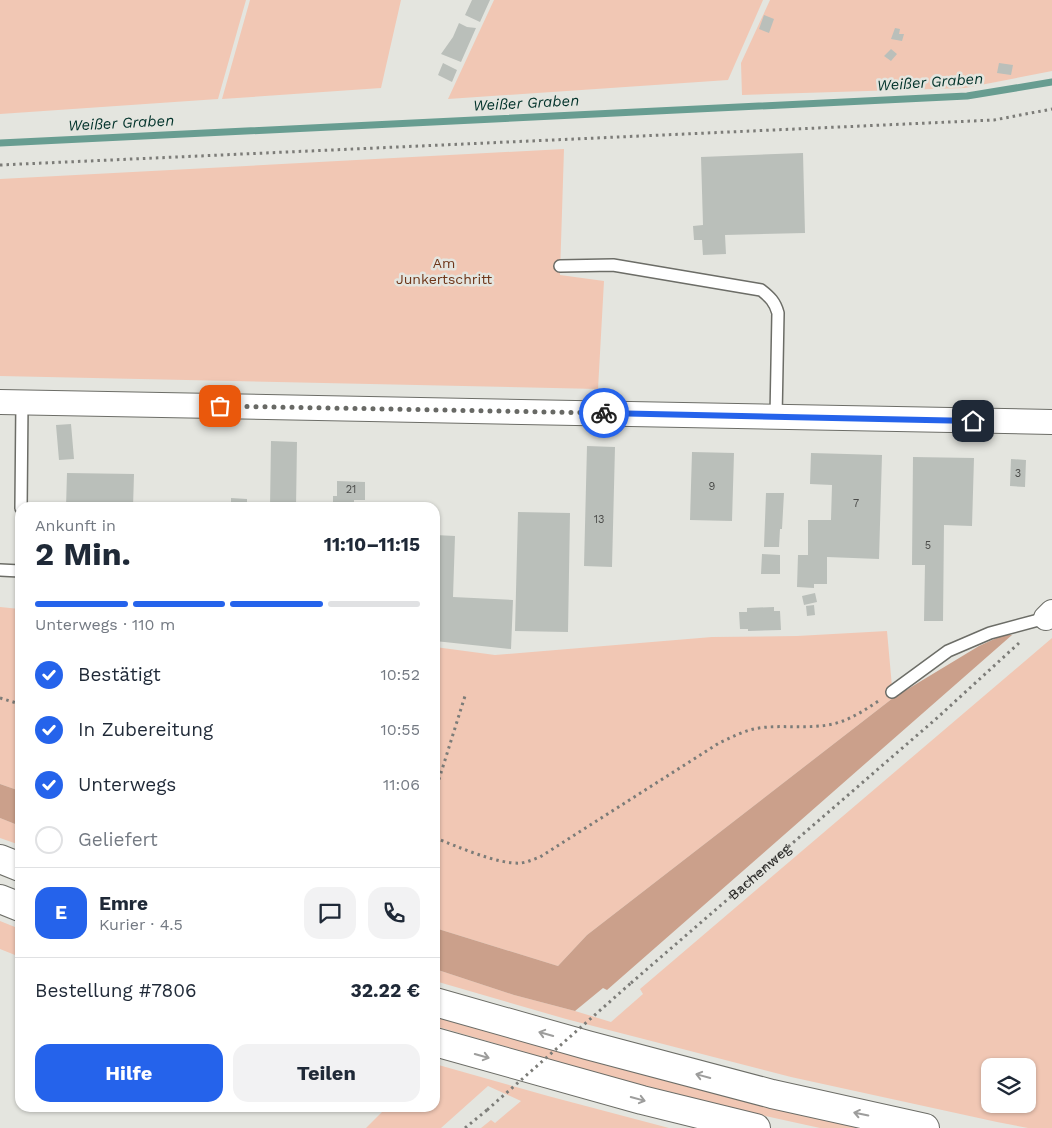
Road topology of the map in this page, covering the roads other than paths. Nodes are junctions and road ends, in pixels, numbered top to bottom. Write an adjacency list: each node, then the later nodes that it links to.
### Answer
1 (560, 266): 3 (lane)
2 (11, 402): 3 (street); 5 (lane)
3 (776, 417): 4 (street)
4 (1052, 422)
5 (20, 502)
6 (0, 570): 7 (lane)
7 (15, 571)
8 (1049, 615): 9 (lane)
9 (892, 692)
10 (0, 859): 11 (highway)
11 (15, 865)
12 (0, 899): 13 (highway)
13 (15, 904)
14 (440, 1003): 17 (highway, one-way to 14)
15 (440, 1043): 16 (highway, one-way to 16)
16 (756, 1128)
17 (925, 1128)

